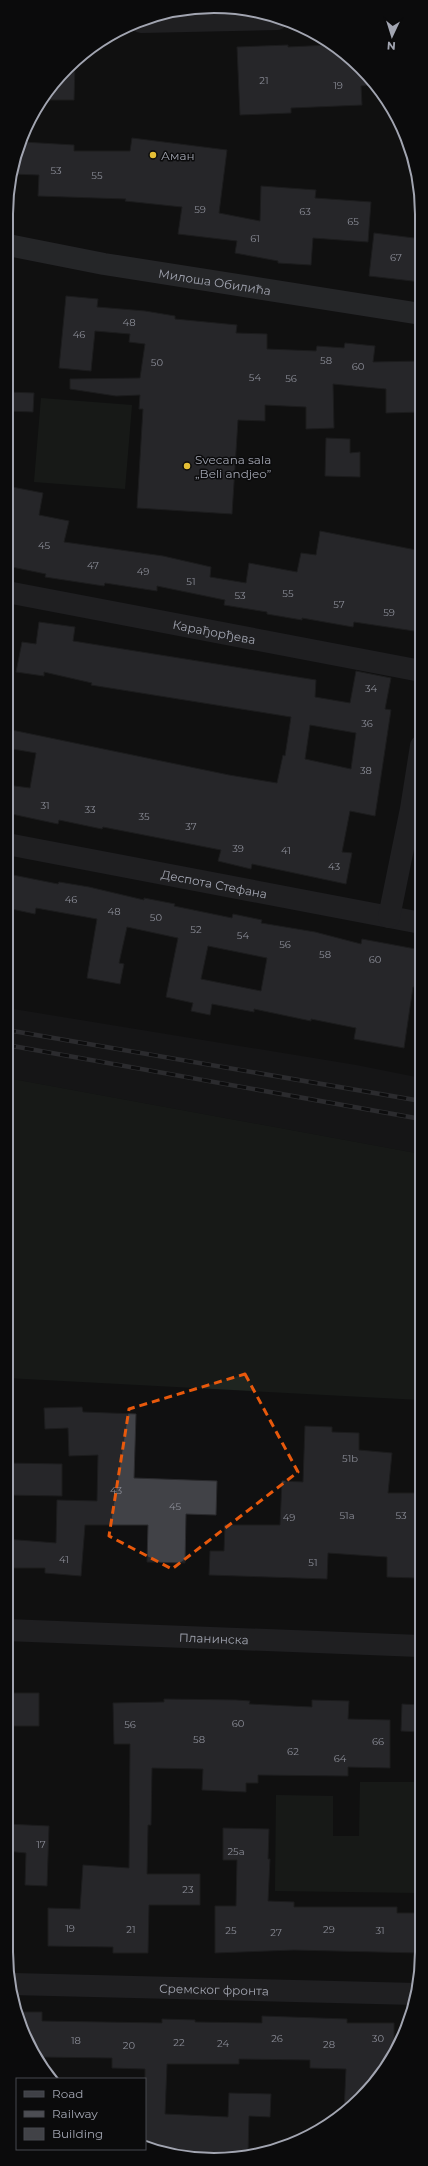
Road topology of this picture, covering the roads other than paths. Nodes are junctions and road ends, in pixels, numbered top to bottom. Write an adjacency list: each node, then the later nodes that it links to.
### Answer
1 (263, 19): 2 (street)
2 (157, 22)
3 (13, 246): 4 (street, Милоша Обилића)
4 (415, 313)
5 (13, 593): 6 (street, Карађорђева)
6 (415, 670)
7 (415, 784): 9 (street)
8 (13, 845): 9 (street, Деспота Стефана)
9 (388, 917): 10 (street, Деспота Стефана)
10 (415, 922)
11 (13, 1630): 12 (street, Планинска)
12 (415, 1646)
13 (16, 1984): 14 (street, Сремског фронта)
14 (410, 1994)

